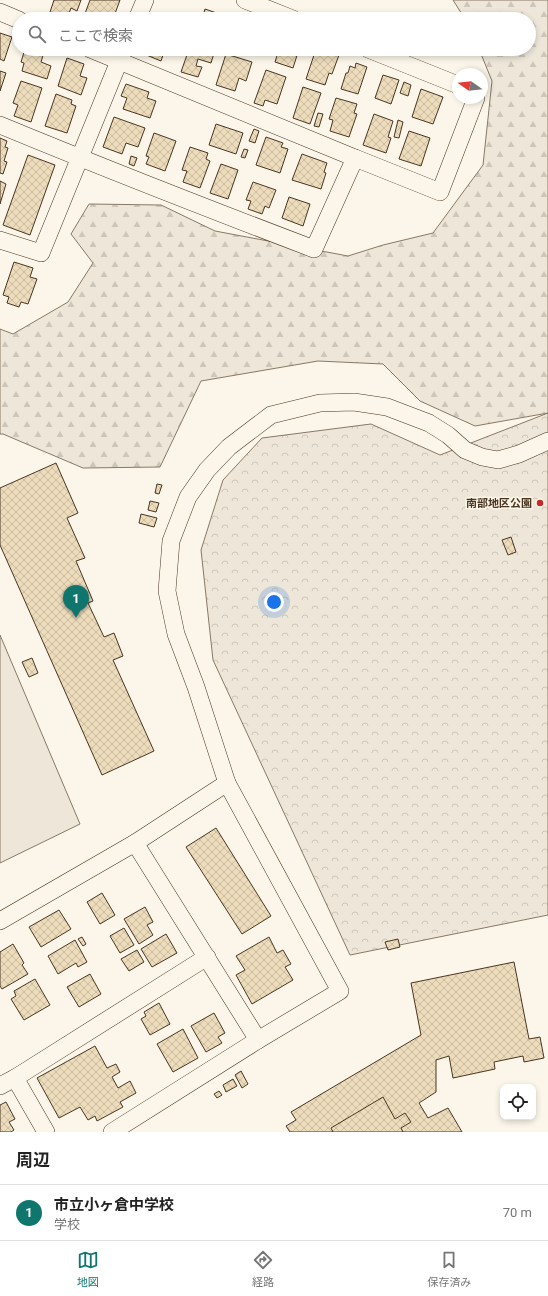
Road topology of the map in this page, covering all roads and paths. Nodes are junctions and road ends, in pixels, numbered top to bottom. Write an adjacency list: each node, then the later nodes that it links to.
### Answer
1 (145, 0): 4 (street)
2 (245, 0): 5 (street)
3 (0, 12): 6 (street)
4 (140, 12)
5 (275, 12)
6 (12, 17)
7 (121, 56): 13 (street)
8 (123, 56): 14 (street)
9 (386, 56): 10 (street)
10 (452, 83)
11 (474, 104): 14 (street)
12 (0, 125): 13 (street)
13 (79, 158): 14 (street); 15 (street)
14 (355, 158)
15 (0, 240)
16 (548, 441): 17 (street)
17 (227, 783): 18 (street); 21 (street)
18 (135, 843): 19 (street); 20 (street)
19 (0, 921)
20 (207, 957): 21 (street); 22 (street)
21 (258, 1040): 24 (street)
22 (7, 1082): 23 (street)
23 (46, 1132)
24 (112, 1132)

